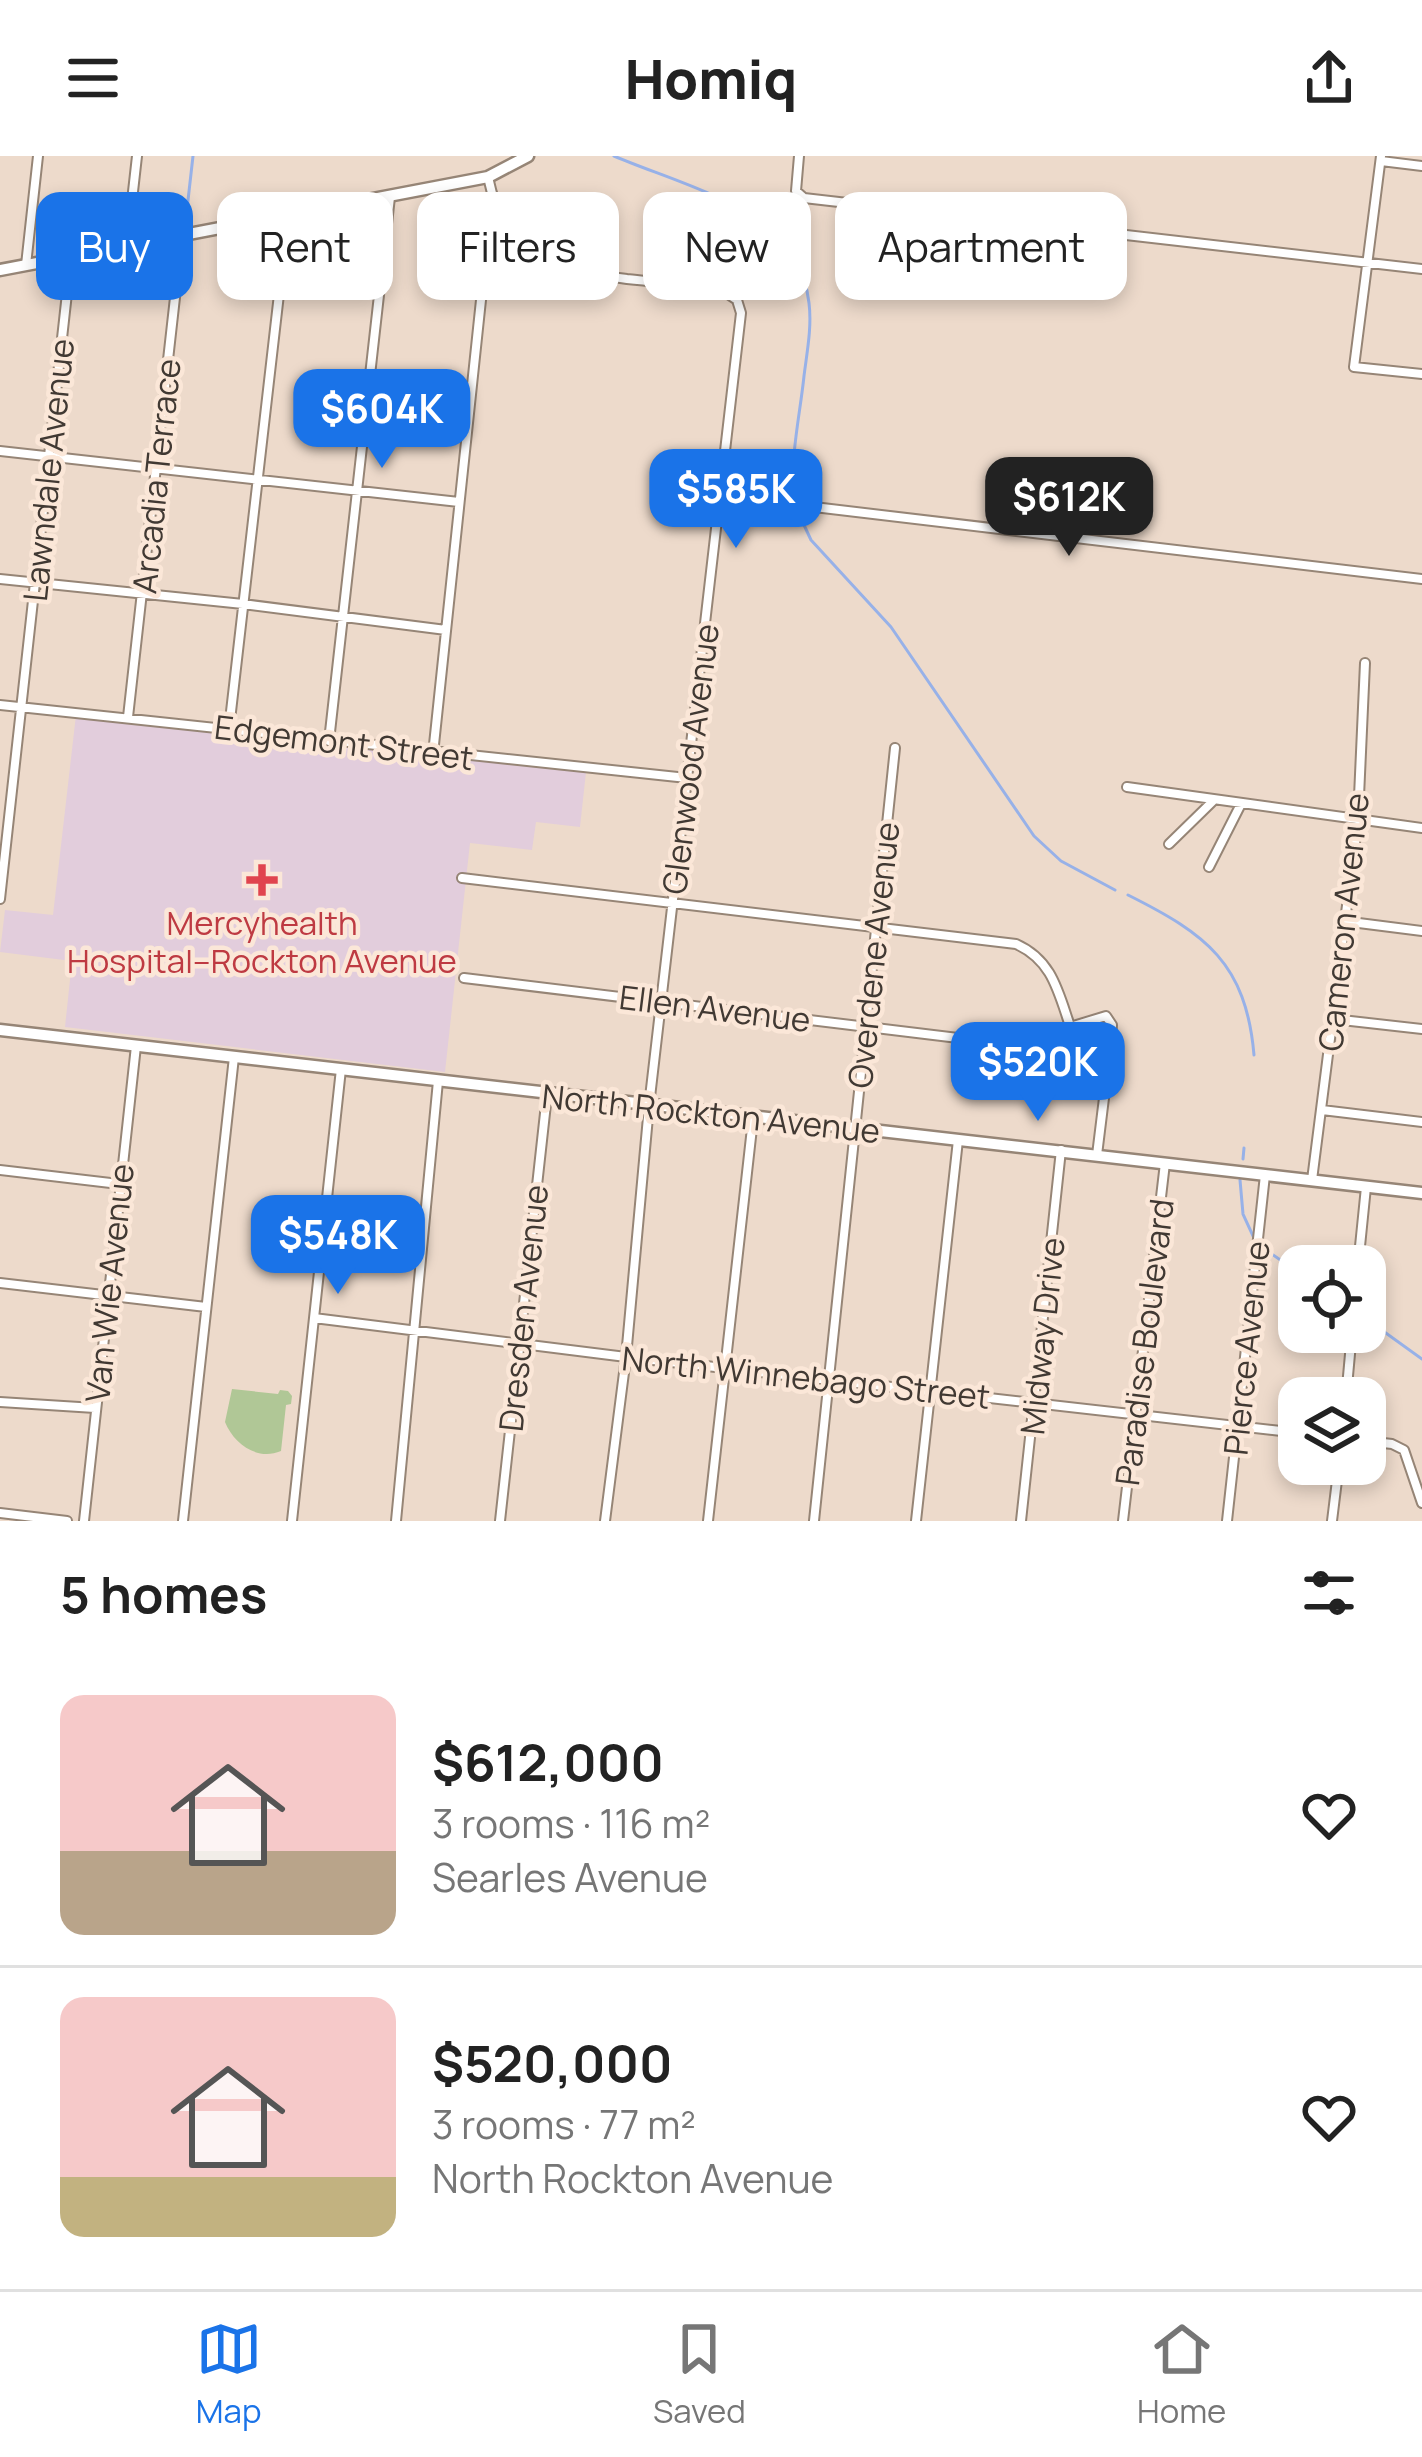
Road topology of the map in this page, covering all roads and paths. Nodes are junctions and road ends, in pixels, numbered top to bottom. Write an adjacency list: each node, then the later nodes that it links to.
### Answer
1 (38, 156): 13 (street)
2 (137, 156): 8 (street)
3 (528, 156): 7 (main road)
4 (799, 156): 11 (street)
5 (1381, 159): 6 (street); 11 (street)
6 (1422, 166)
7 (488, 177): 9 (street, Glenwood Avenue); 10 (main road)
8 (133, 192)
9 (491, 192)
10 (393, 195)
11 (1369, 262): 14 (street); 22 (street)
12 (36, 263): 13 (main road)
13 (26, 265): 15 (main road)
14 (1422, 268)
15 (0, 270)
16 (619, 277): 28 (street, Glenwood Avenue)
17 (66, 300): 24 (street, Lawndale Avenue)
18 (175, 300): 25 (street, Arcadia Terrace)
19 (278, 300): 26 (street)
20 (379, 300): 27 (street)
21 (481, 300): 29 (street)
22 (1422, 374)
23 (0, 451): 24 (street)
24 (50, 457): 25 (street); 32 (street, Lawndale Avenue)
25 (156, 468): 26 (street); 33 (street, Arcadia Terrace)
26 (257, 479): 27 (street); 34 (street)
27 (358, 490): 29 (street); 35 (street)
28 (721, 496): 31 (street); 45 (street, Glenwood Avenue)
29 (459, 502): 36 (street)
30 (0, 579): 32 (street)
31 (1422, 579)
32 (37, 582): 33 (street); 39 (street, Lawndale Avenue)
33 (143, 594): 34 (street); 40 (street, Arcadia Terrace)
34 (243, 604): 35 (street); 41 (street)
35 (344, 616): 36 (street); 42 (street)
36 (446, 630): 44 (street)
37 (1365, 663): 49 (street, Cameron Avenue)
38 (0, 705): 39 (street, Edgemont Street)
39 (21, 707): 40 (street, Edgemont Street); 54 (street, Lawndale Avenue)
40 (128, 717): 41 (street, Edgemont Street)
41 (229, 729): 42 (street, Edgemont Street)
42 (329, 741): 44 (street, Edgemont Street)
43 (895, 748): 57 (street, Overdene Avenue)
44 (433, 754): 45 (street, Edgemont Street)
45 (687, 778): 55 (street, Glenwood Avenue)
46 (1127, 788): 47 (street)
47 (1214, 801): 48 (street); 51 (street)
48 (1241, 803): 49 (street); 52 (street)
49 (1358, 819): 50 (street); 56 (street, Cameron Avenue)
50 (1422, 828)
51 (1169, 844)
52 (1209, 866)
53 (463, 878): 55 (street)
54 (0, 899)
55 (674, 902): 57 (street); 60 (street, Glenwood Avenue)
56 (1343, 921): 58 (street); 61 (street, Cameron Avenue)
57 (877, 924): 62 (street, Overdene Avenue); 63 (street)
58 (1422, 931)
59 (464, 978): 60 (street, Ellen Avenue)
60 (661, 1003): 62 (street, Ellen Avenue); 71 (street, Glenwood Avenue)
61 (1333, 1019): 64 (street); 72 (street, Cameron Avenue)
62 (866, 1026): 63 (street, Ellen Avenue); 75 (street, Overdene Avenue)
63 (1070, 1026): 78 (street, Ellen Avenue)
64 (1422, 1029)
65 (0, 1030): 66 (main road, North Rockton Avenue)
66 (136, 1046): 67 (main road, North Rockton Avenue); 83 (street, Van Wie Avenue)
67 (234, 1057): 68 (main road, North Rockton Avenue); 89 (street)
68 (341, 1069): 69 (main road, North Rockton Avenue); 90 (street)
69 (438, 1081): 70 (main road, North Rockton Avenue); 91 (street)
70 (547, 1095): 71 (main road, North Rockton Avenue); 92 (street, Dresden Avenue)
71 (649, 1106): 73 (main road, North Rockton Avenue); 93 (street, Glenwood Avenue)
72 (1322, 1110): 74 (street); 82 (street, Cameron Avenue)
73 (753, 1119): 75 (main road, North Rockton Avenue); 94 (street)
74 (1422, 1122)
75 (856, 1129): 76 (main road, North Rockton Avenue); 95 (street, Overdene Avenue)
76 (958, 1140): 77 (main road, North Rockton Avenue); 96 (street)
77 (1061, 1150): 78 (main road, North Rockton Avenue); 98 (street, Midway Drive)
78 (1097, 1154): 79 (main road, North Rockton Avenue)
79 (1165, 1163): 81 (main road, North Rockton Avenue); 100 (street, Paradise Boulevard)
80 (0, 1170): 83 (street)
81 (1265, 1175): 82 (main road, North Rockton Avenue); 101 (street, Pierce Avenue)
82 (1312, 1180): 84 (main road, North Rockton Avenue)
83 (119, 1184): 88 (street, Van Wie Avenue)
84 (1366, 1186): 85 (main road, North Rockton Avenue); 86 (street)
85 (1422, 1193)
86 (1360, 1245)
87 (0, 1283): 88 (street)
88 (108, 1295): 89 (street); 99 (street, Van Wie Avenue)
89 (206, 1307): 109 (street)
90 (314, 1318): 91 (street, North Winnebago Street); 110 (street)
91 (417, 1331): 92 (street, North Winnebago Street); 111 (street)
92 (519, 1343): 93 (street, North Winnebago Street); 112 (street, Dresden Avenue)
93 (626, 1358): 94 (street, North Winnebago Street); 113 (street, Glenwood Avenue)
94 (724, 1366): 95 (street, North Winnebago Street); 114 (street)
95 (829, 1380): 96 (street, North Winnebago Street); 115 (street, Overdene Avenue)
96 (931, 1391): 98 (street, North Winnebago Street); 116 (street)
97 (0, 1402): 99 (street)
98 (1036, 1402): 100 (street, North Winnebago Street); 117 (street, Midway Drive)
99 (95, 1408): 108 (street, Van Wie Avenue)
100 (1136, 1415): 101 (street, North Winnebago Street); 118 (street, Paradise Boulevard)
101 (1237, 1425): 102 (street, North Winnebago Street); 119 (street, Pierce Avenue)
102 (1278, 1430)
103 (1386, 1446): 105 (street)
104 (1336, 1485): 120 (street)
105 (1422, 1503)
106 (0, 1513): 107 (street)
107 (67, 1521)
108 (84, 1521)
109 (183, 1521)
110 (292, 1521)
111 (396, 1521)
112 (500, 1521)
113 (604, 1521)
114 (708, 1521)
115 (814, 1521)
116 (916, 1521)
117 (1021, 1521)
118 (1123, 1521)
119 (1227, 1521)
120 (1332, 1521)

